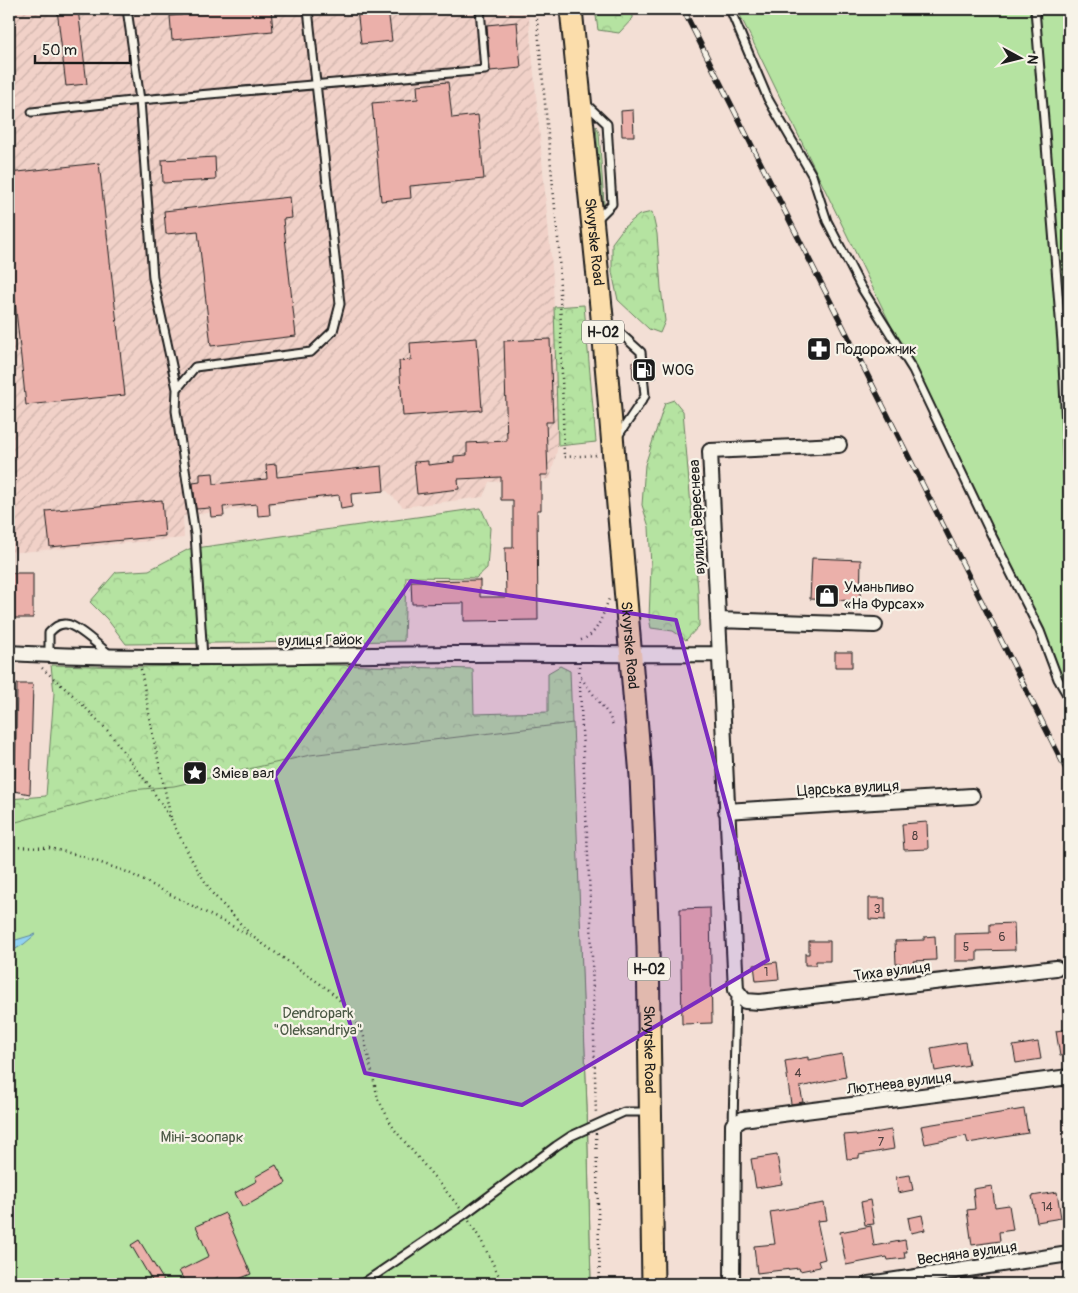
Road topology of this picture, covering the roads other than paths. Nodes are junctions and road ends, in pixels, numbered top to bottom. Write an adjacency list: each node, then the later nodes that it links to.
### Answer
1 (127, 9): 8 (lane)
2 (308, 9): 7 (lane)
3 (480, 9): 7 (lane)
4 (571, 9): 10 (main road, Skvyrske Road / Н-02)
5 (730, 9): 23 (lane)
6 (1035, 9): 14 (lane)
7 (317, 84): 8 (lane); 11 (lane)
8 (140, 100): 9 (lane); 11 (lane)
9 (32, 112)
10 (602, 317): 12 (main road, Skvyrske Road / Н-02); 12 (lane)
11 (177, 389): 22 (lane)
12 (612, 444): 20 (main road, Skvyrske Road / Н-02)
13 (839, 445): 15 (street, вулиця Вереснева)
14 (1069, 492)
15 (718, 620): 16 (street); 18 (street)
16 (875, 626)
17 (9, 653): 19 (street, вулиця Гайок)
18 (720, 654): 20 (street, вулиця Гайок); 25 (street)
19 (48, 655): 21 (street, вулиця Гайок); 21 (lane)
20 (631, 655): 22 (street, вулиця Гайок); 29 (main road, Skvyrske Road / Н-02)
21 (113, 657): 22 (street, вулиця Гайок)
22 (203, 658)
23 (1069, 698)
24 (972, 796): 25 (street, Царська вулиця)
25 (726, 811): 27 (street)
26 (1056, 968): 27 (street, Тиха вулиця)
27 (736, 990): 30 (lane)
28 (1069, 1077): 30 (street, Лютнева вулиця)
29 (651, 1112): 32 (lane); 33 (main road, Skvyrske Road / Н-02)
30 (733, 1125): 34 (street)
31 (1069, 1254): 35 (street, Весняна вулиця)
32 (362, 1284)
33 (653, 1284)
34 (732, 1284)
35 (869, 1284)

